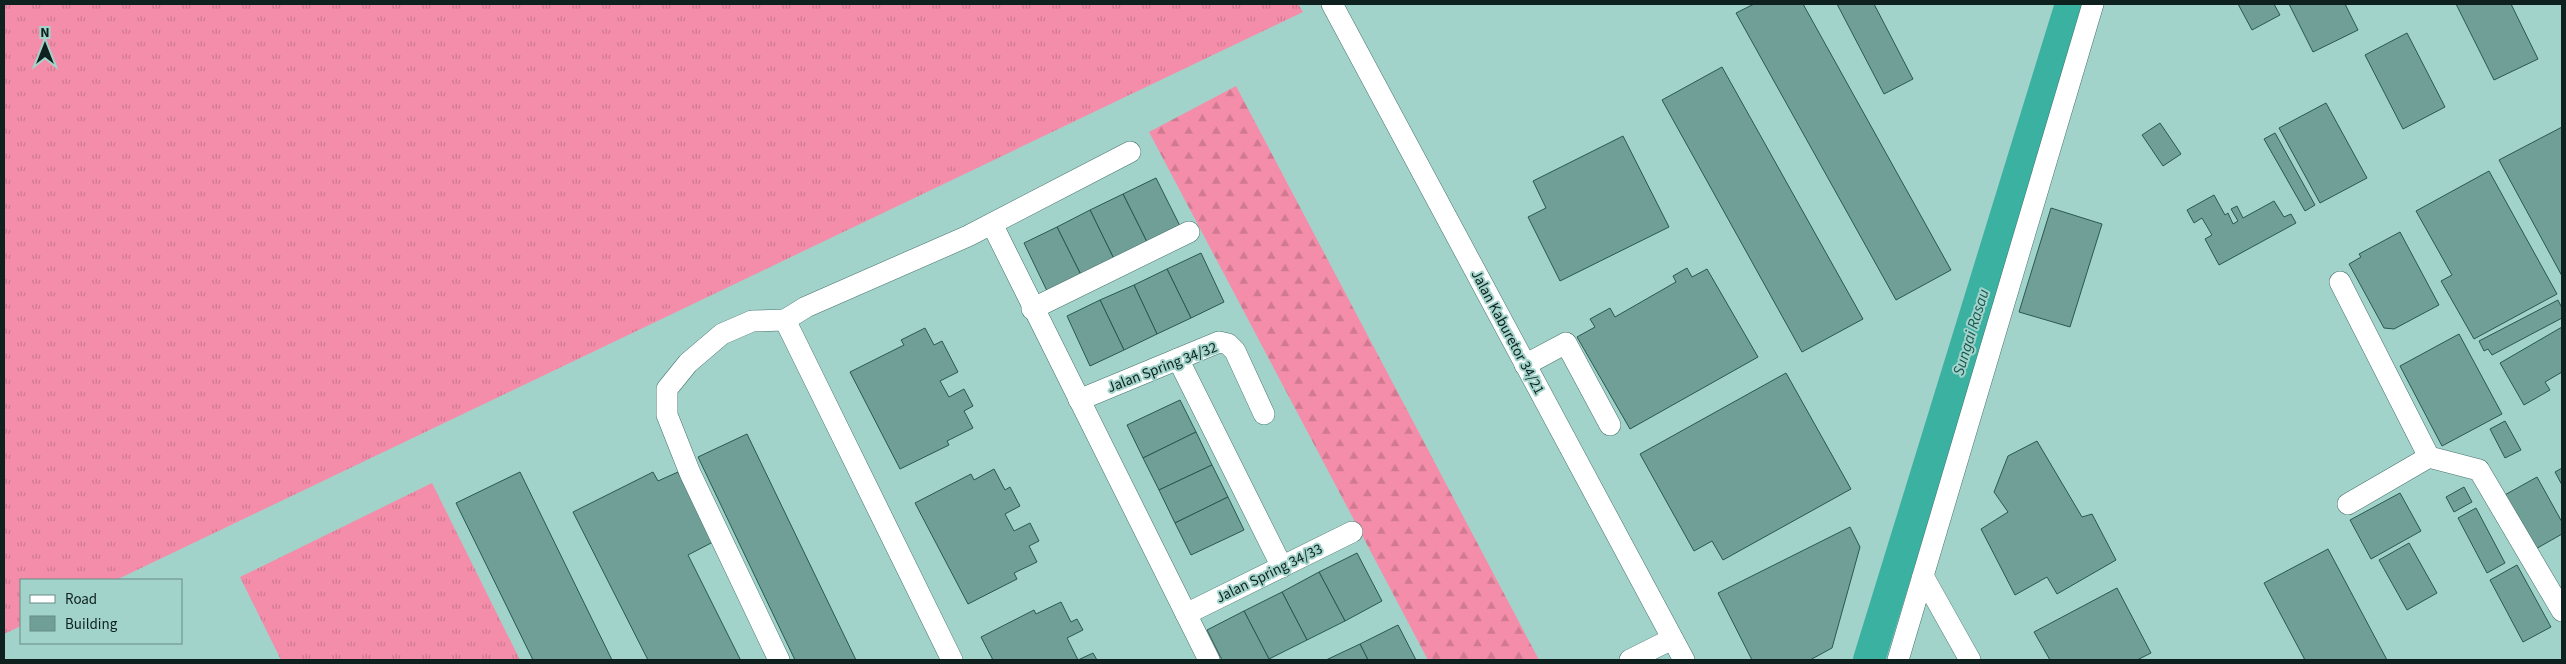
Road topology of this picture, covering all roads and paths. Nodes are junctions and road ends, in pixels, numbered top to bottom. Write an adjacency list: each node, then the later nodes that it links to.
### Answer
1 (1332, 4): 10 (street, Jalan Kaburetor 34/21)
2 (2093, 4): 18 (street)
3 (1130, 152): 4 (street)
4 (992, 224): 7 (street); 8 (street)
5 (1189, 232): 7 (street)
6 (2340, 282): 14 (street)
7 (1032, 310): 11 (street)
8 (785, 320): 22 (street); 23 (street)
9 (1178, 359): 11 (street, Jalan Spring 34/32); 12 (street, Jalan Spring 34/32); 17 (street)
10 (1526, 365): 13 (street); 21 (street, Jalan Kaburetor 34/21)
11 (1079, 400): 20 (street)
12 (1264, 414)
13 (1610, 425)
14 (2429, 457): 15 (street); 19 (street)
15 (2348, 504)
16 (1352, 532): 17 (street, Jalan Spring 34/33)
17 (1282, 567): 20 (street, Jalan Spring 34/33)
18 (1923, 576): 27 (street); 28 (street)
19 (2562, 611)
20 (1186, 614): 24 (street)
21 (1672, 639): 25 (street); 26 (street, Jalan Kaburetor 34/21)
22 (779, 660)
23 (952, 660)
24 (1209, 660)
25 (1630, 660)
26 (1684, 660)
27 (1898, 660)
28 (1970, 660)

